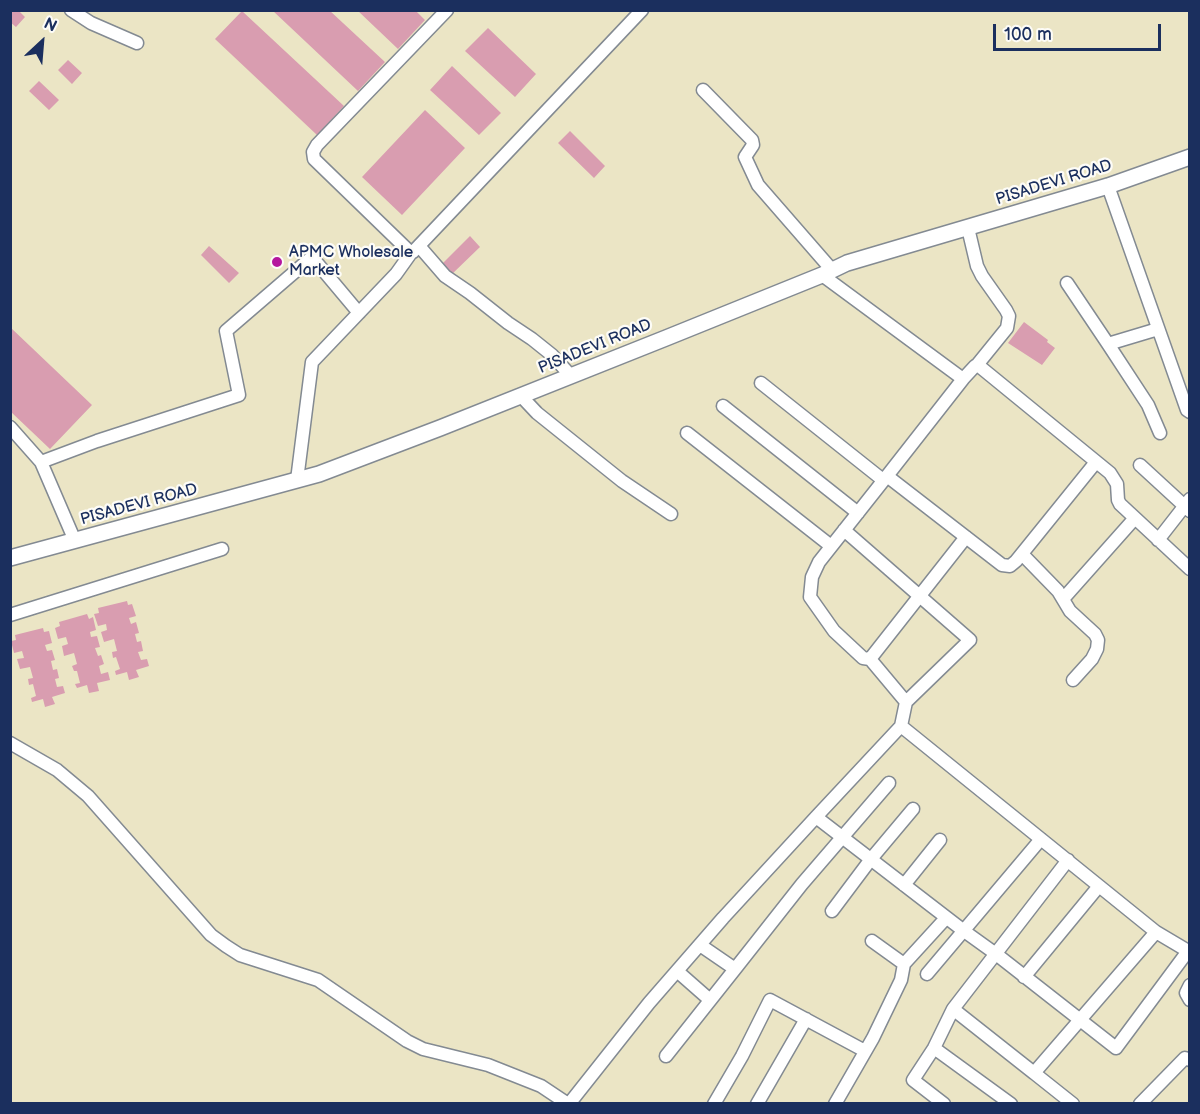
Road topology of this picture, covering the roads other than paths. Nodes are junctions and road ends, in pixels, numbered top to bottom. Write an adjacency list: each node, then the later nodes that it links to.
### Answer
1 (71, 10): 4 (street)
2 (447, 10): 9 (street)
3 (642, 11): 9 (street)
4 (137, 43)
5 (703, 90): 10 (street)
6 (1190, 157): 7 (street, PISADEVI ROAD)
7 (1108, 186): 8 (street, PISADEVI ROAD); 13 (street)
8 (968, 228): 10 (street, PISADEVI ROAD); 15 (street)
9 (415, 249): 12 (street); 16 (street)
10 (827, 272): 16 (street, PISADEVI ROAD); 17 (street)
11 (1067, 284): 14 (street)
12 (359, 313): 25 (street); 29 (street)
13 (1158, 329): 14 (street); 21 (street)
14 (1108, 344): 24 (street)
15 (977, 365): 17 (street); 26 (street)
16 (571, 376): 19 (street, PISADEVI ROAD)
17 (963, 379): 28 (street)
18 (761, 383): 28 (street)
19 (520, 396): 29 (street, PISADEVI ROAD); 32 (street)
20 (723, 406): 31 (street)
21 (1190, 412)
22 (10, 427): 25 (street)
23 (687, 433): 38 (street)
24 (1160, 433)
25 (41, 462): 37 (street)
26 (1096, 462): 33 (street); 40 (street)
27 (1140, 465): 30 (street)
28 (885, 478): 31 (street); 35 (street)
29 (297, 480): 37 (street, PISADEVI ROAD)
30 (1188, 505): 36 (street)
31 (858, 513): 34 (street)
32 (671, 514)
33 (1135, 518): 36 (street); 44 (street)
34 (844, 530): 38 (street); 43 (street)
35 (966, 537): 40 (street); 43 (street)
36 (1158, 540): 42 (street)
37 (75, 541): 41 (street, PISADEVI ROAD)
38 (831, 546): 46 (street)
39 (222, 549): 45 (street)
40 (1022, 554): 44 (street)
41 (10, 558)
42 (1190, 570)
43 (921, 596): 46 (street); 48 (street)
44 (1063, 599): 47 (street)
45 (10, 615)
46 (870, 659): 48 (street)
47 (1073, 680)
48 (906, 702): 49 (street)
49 (901, 726): 53 (street); 55 (street)
50 (10, 744): 85 (street)
51 (889, 783): 54 (street)
52 (913, 809): 57 (street)
53 (816, 817): 54 (street); 66 (street)
54 (842, 837): 57 (street); 70 (street)
55 (1041, 839): 58 (street); 63 (street)
56 (940, 840): 59 (street)
57 (871, 859): 59 (street); 61 (street)
58 (1068, 860): 60 (street); 68 (street)
59 (904, 885): 62 (street)
60 (1099, 886): 64 (street); 73 (street)
61 (832, 911)
62 (946, 918): 63 (street); 69 (street)
63 (964, 931): 68 (street); 72 (street)
64 (1156, 932): 67 (street); 79 (street)
65 (872, 941): 69 (street)
66 (700, 945): 70 (street); 71 (street)
67 (1189, 950): 79 (street)
68 (996, 954): 73 (street); 77 (street)
69 (904, 964): 81 (street)
70 (735, 969): 75 (street)
71 (677, 971): 75 (street); 85 (street)
72 (927, 974)
73 (1024, 977): 79 (street)
74 (1190, 985): 76 (street)
75 (710, 1000): 82 (street)
76 (1190, 1000)
77 (953, 1010): 80 (street); 84 (street)
78 (806, 1019): 81 (street); 86 (street); 87 (street)
79 (1080, 1021): 84 (street)
80 (934, 1048): 89 (street); 90 (street)
81 (866, 1051): 88 (street)
82 (666, 1056)
83 (1188, 1056): 92 (street)
84 (1034, 1073): 91 (street)
85 (568, 1104)
86 (714, 1104)
87 (757, 1104)
88 (835, 1104)
89 (944, 1104)
90 (1011, 1104)
91 (1073, 1104)
92 (1140, 1104)

